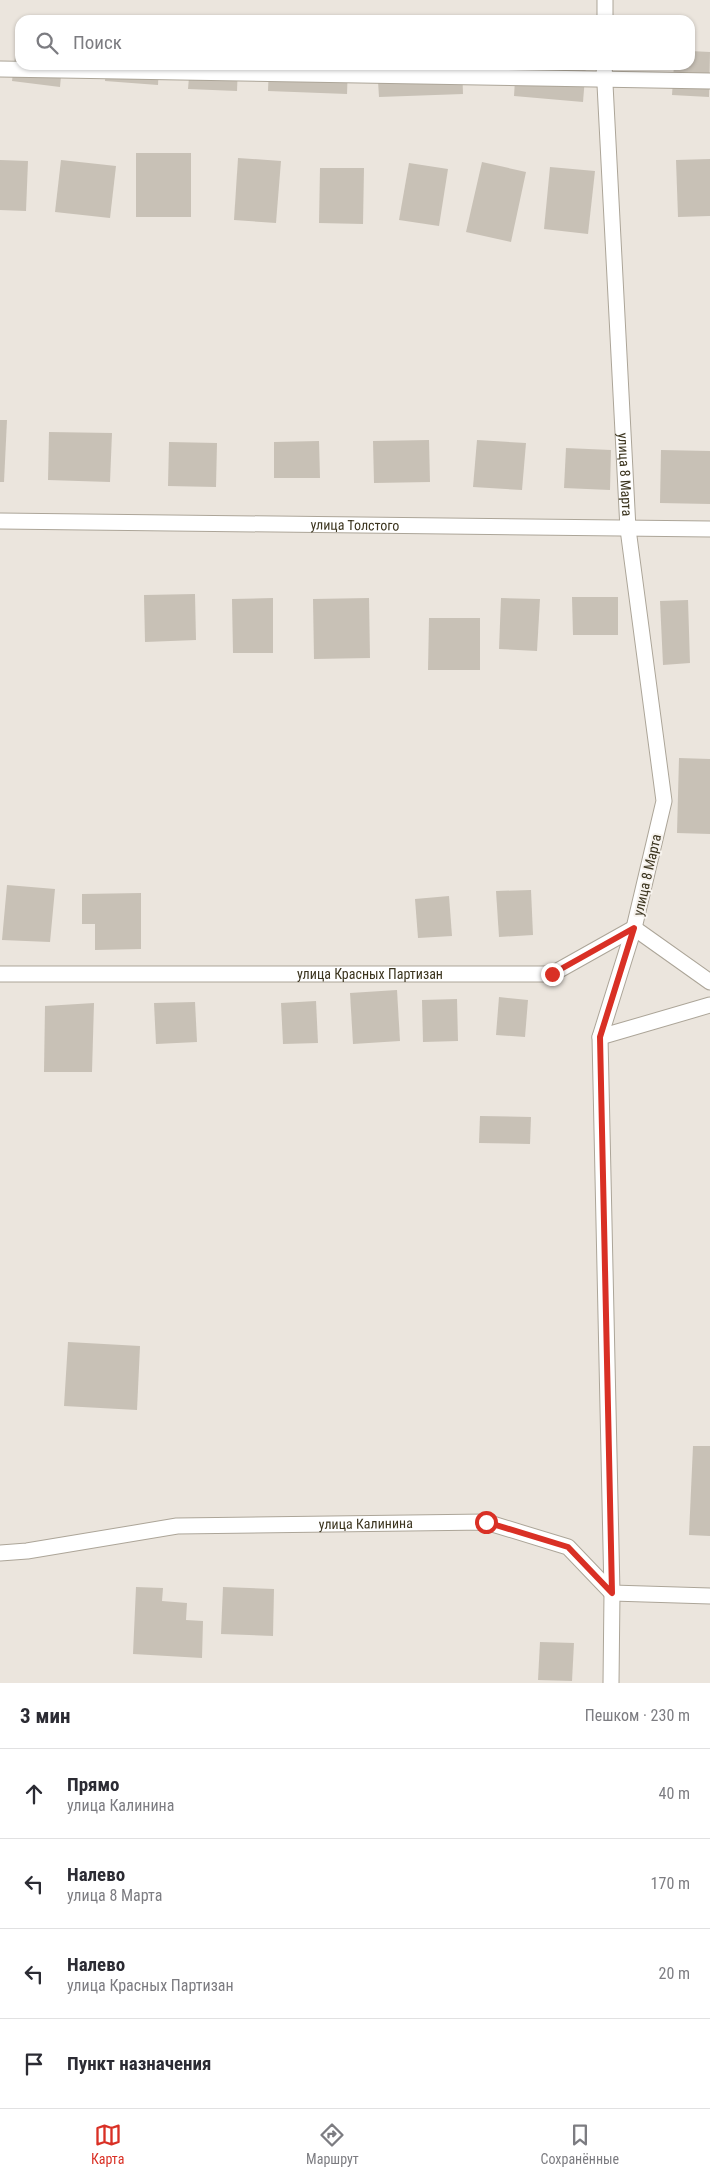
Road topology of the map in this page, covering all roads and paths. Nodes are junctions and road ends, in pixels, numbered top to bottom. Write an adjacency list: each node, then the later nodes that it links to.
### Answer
1 (605, 0): 2 (street)
2 (605, 15)
3 (0, 69): 4 (street)
4 (15, 69)
5 (201, 70): 6 (street)
6 (604, 72): 7 (street); 9 (street, улица 8 Марта)
7 (710, 81)
8 (0, 521): 9 (street, улица Толстого)
9 (628, 529): 10 (street, улица Толстого); 11 (street, улица 8 Марта)
10 (710, 529)
11 (634, 928): 12 (street, улица Красных Партизан); 13 (street); 15 (street, улица 8 Марта)
12 (0, 974)
13 (710, 982)
14 (710, 1005): 15 (street)
15 (600, 1037): 17 (street, улица 8 Марта)
16 (0, 1553): 17 (street, улица Калинина)
17 (612, 1593): 18 (street); 19 (street, улица 8 Марта)
18 (710, 1596)
19 (611, 1683)

